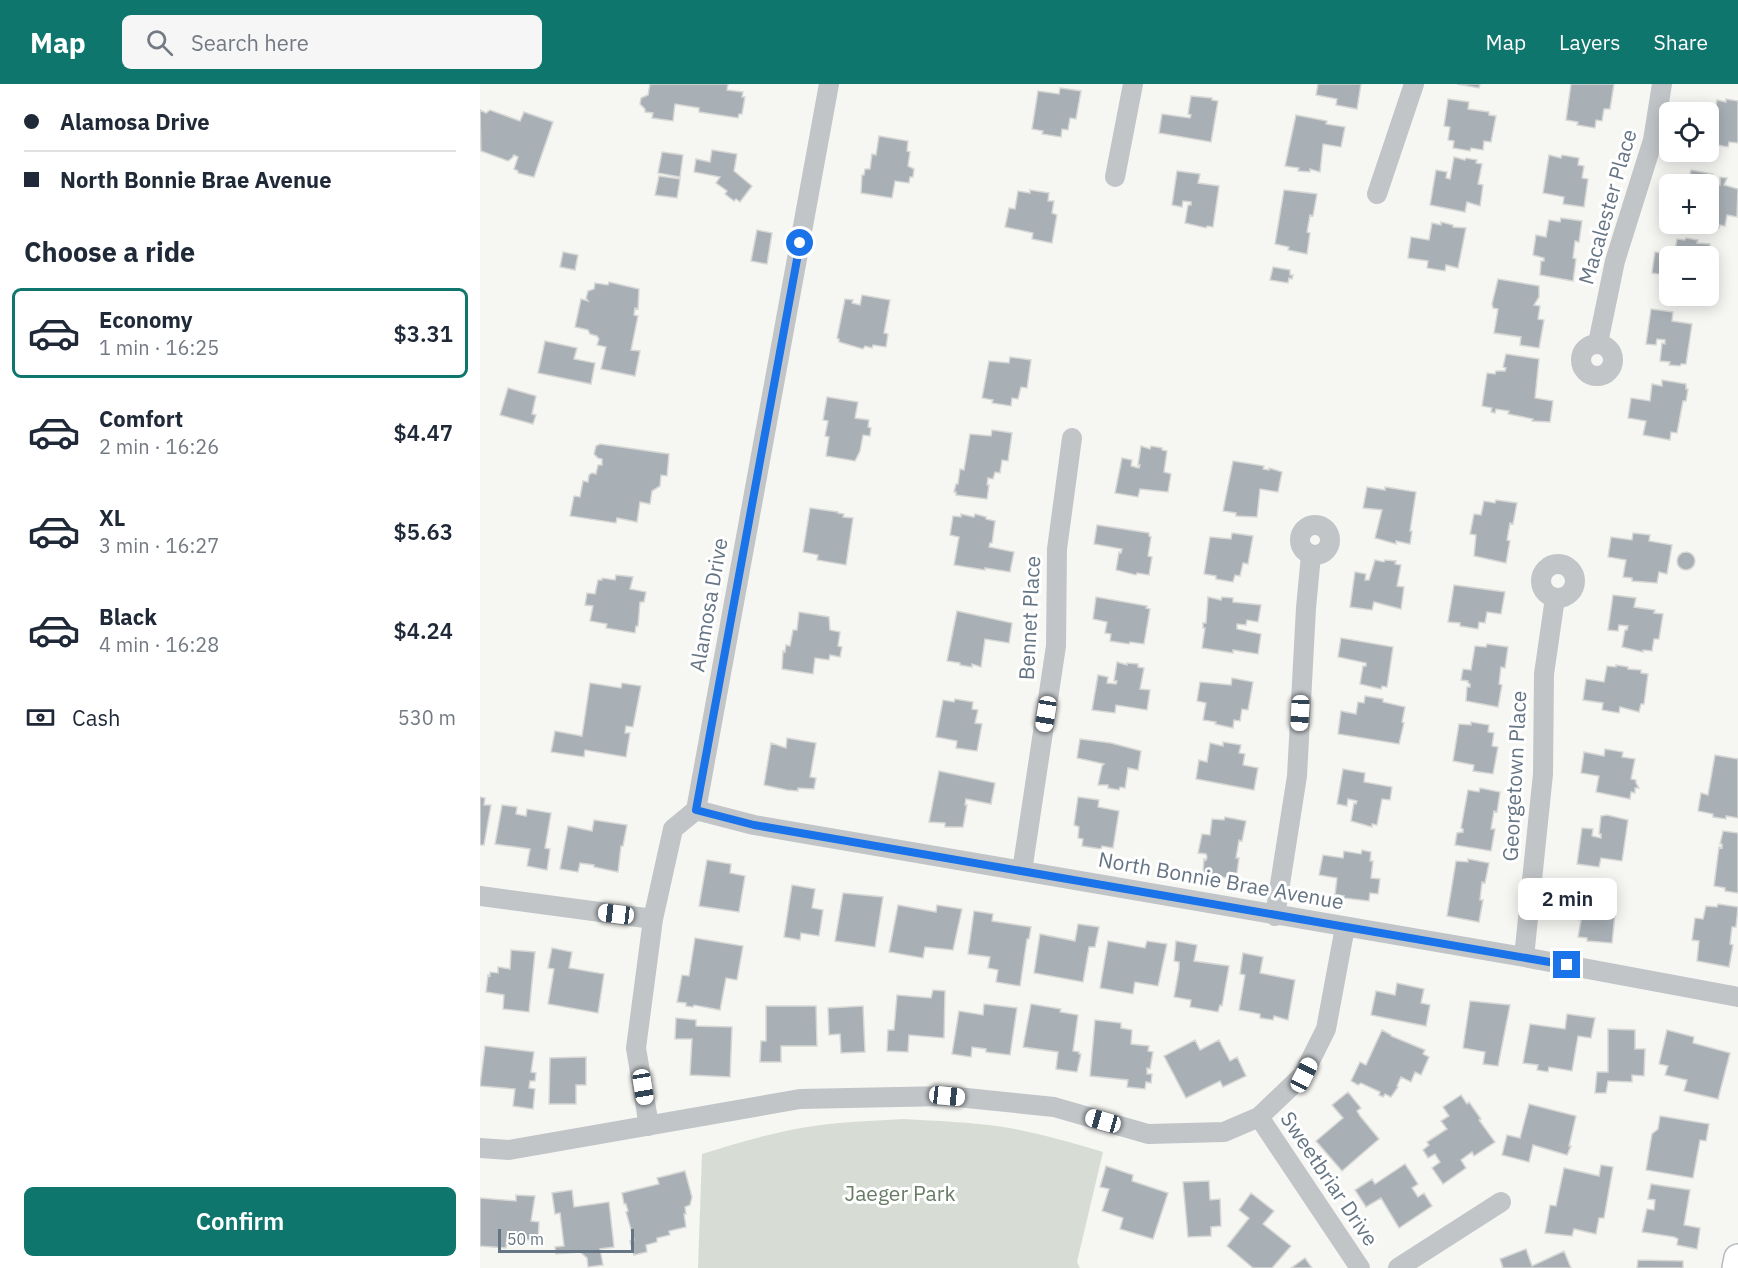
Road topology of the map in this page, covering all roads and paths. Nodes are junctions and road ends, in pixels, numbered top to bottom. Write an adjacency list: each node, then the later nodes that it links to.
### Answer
1 (829, 84): 11 (street, Alamosa Drive)
2 (1133, 84): 5 (street)
3 (1414, 84): 6 (street)
4 (1662, 84): 7 (street, Macalester Place)
5 (1115, 177)
6 (1377, 194)
7 (1598, 343)
8 (1072, 438): 12 (street, Bennet Place)
9 (1311, 555): 14 (street)
10 (1555, 597): 17 (street, Georgetown Place)
11 (696, 810): 12 (street, North Bonnie Brae Avenue); 15 (street)
12 (1022, 871): 14 (street, North Bonnie Brae Avenue)
13 (480, 896): 15 (street)
14 (1275, 915): 16 (street, North Bonnie Brae Avenue)
15 (653, 919): 20 (street)
16 (1345, 927): 17 (street, North Bonnie Brae Avenue); 19 (street)
17 (1524, 957): 18 (street, North Bonnie Brae Avenue)
18 (1738, 997)
19 (1259, 1117): 20 (street); 24 (street, Sweetbriar Drive)
20 (649, 1126): 21 (street)
21 (480, 1148)
22 (1502, 1202): 25 (street)
23 (1738, 1258): 26 (street)
24 (1360, 1268)
25 (1398, 1268)
26 (1736, 1268)

